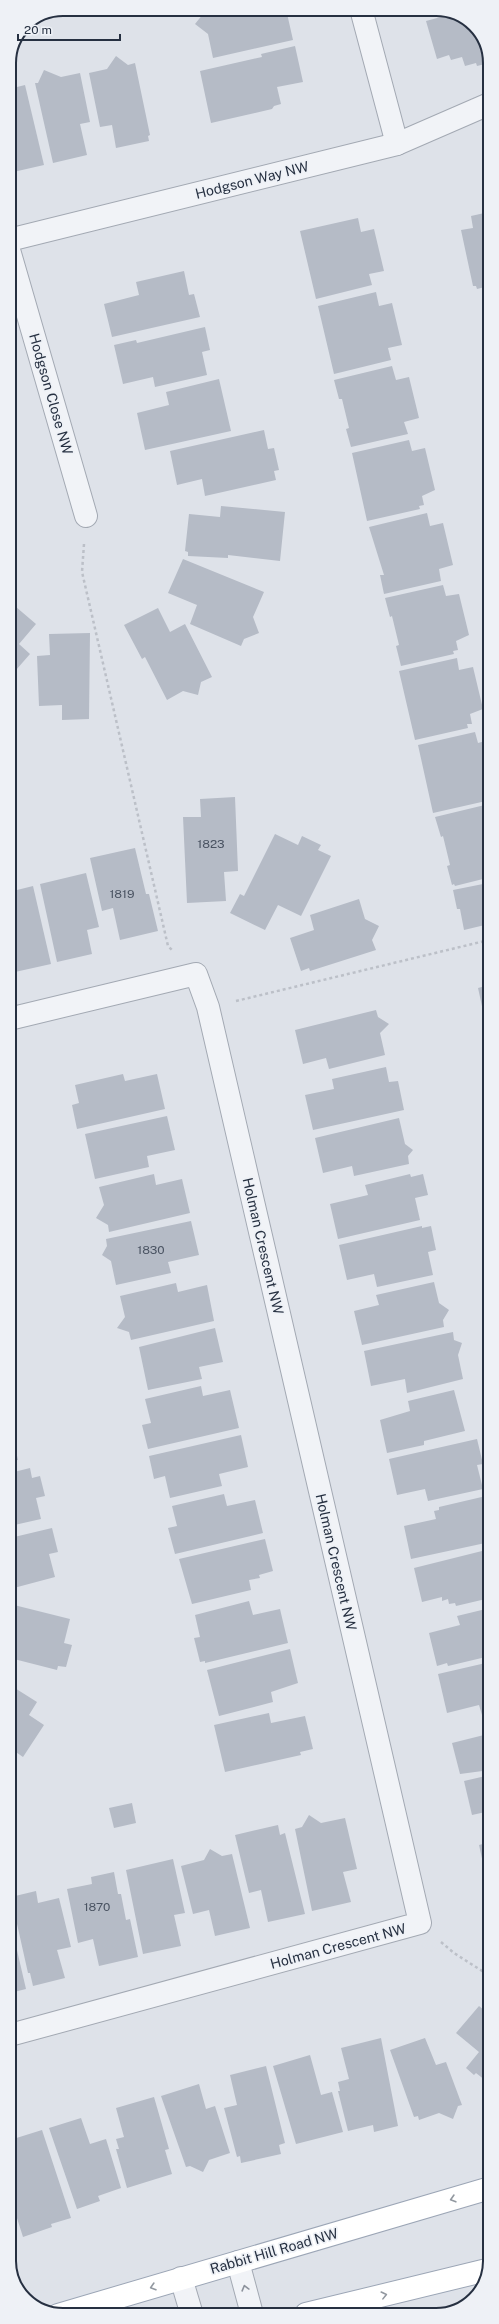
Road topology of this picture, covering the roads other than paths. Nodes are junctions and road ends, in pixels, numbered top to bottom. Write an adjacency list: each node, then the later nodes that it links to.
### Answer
1 (363, 16): 3 (street)
2 (483, 107): 3 (street, Hodgson Way NW)
3 (397, 144): 4 (street, Hodgson Way NW)
4 (16, 238)
5 (16, 274): 6 (street, Hodgson Close NW)
6 (86, 516)
7 (16, 1017): 8 (street, Holman Crescent NW)
8 (16, 2033)
9 (483, 2190): 10 (main road, Rabbit Hill Road NW, one-way to 10)
10 (238, 2262): 12 (main road, Rabbit Hill Road NW); 15 (street, one-way to 10)
11 (482, 2271): 16 (main road, one-way to 11)
12 (182, 2278): 13 (main road, Rabbit Hill Road NW, one-way to 13); 14 (street)
13 (81, 2308)
14 (190, 2308)
15 (250, 2308)
16 (331, 2308)

